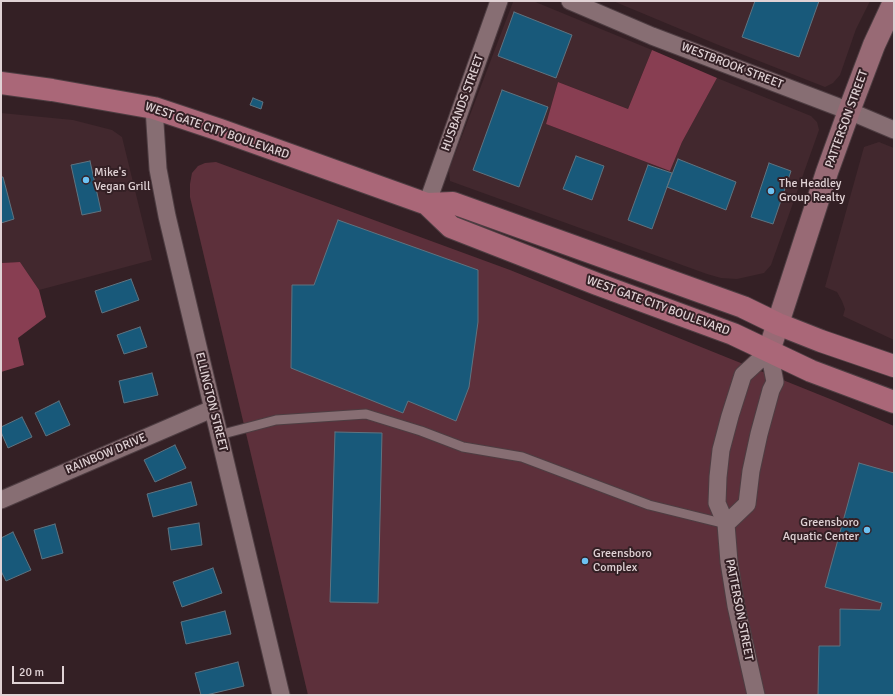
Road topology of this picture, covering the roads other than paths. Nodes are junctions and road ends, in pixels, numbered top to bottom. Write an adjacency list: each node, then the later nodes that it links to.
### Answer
1 (499, 1): 8 (street, HUSBANDS STREET)
2 (570, 1): 6 (street, WESTBROOK STREET)
3 (894, 2): 6 (main road, PATTERSON STREET)
4 (1, 83): 5 (main road, WEST GATE CITY BOULEVARD)
5 (154, 108): 8 (main road, WEST GATE CITY BOULEVARD); 13 (street, ELLINGTON STREET)
6 (849, 111): 7 (street, WESTBROOK STREET); 9 (main road, PATTERSON STREET)
7 (894, 130)
8 (427, 204): 9 (main road, WEST GATE CITY BOULEVARD); 10 (main road, WEST GATE CITY BOULEVARD)
9 (778, 324): 10 (main road, PATTERSON STREET); 11 (main road, WEST GATE CITY BOULEVARD)
10 (769, 351): 12 (main road, WEST GATE CITY BOULEVARD); 16 (street, PATTERSON STREET); 16 (street, PATTERSON STREET)
11 (894, 366)
12 (894, 402)
13 (212, 408): 14 (street, ELLINGTON STREET); 15 (street, RAINBOW DRIVE)
14 (219, 435): 16 (lane); 17 (street, ELLINGTON STREET)
15 (1, 500)
16 (726, 524): 18 (street, PATTERSON STREET)
17 (277, 694)
18 (756, 695)

